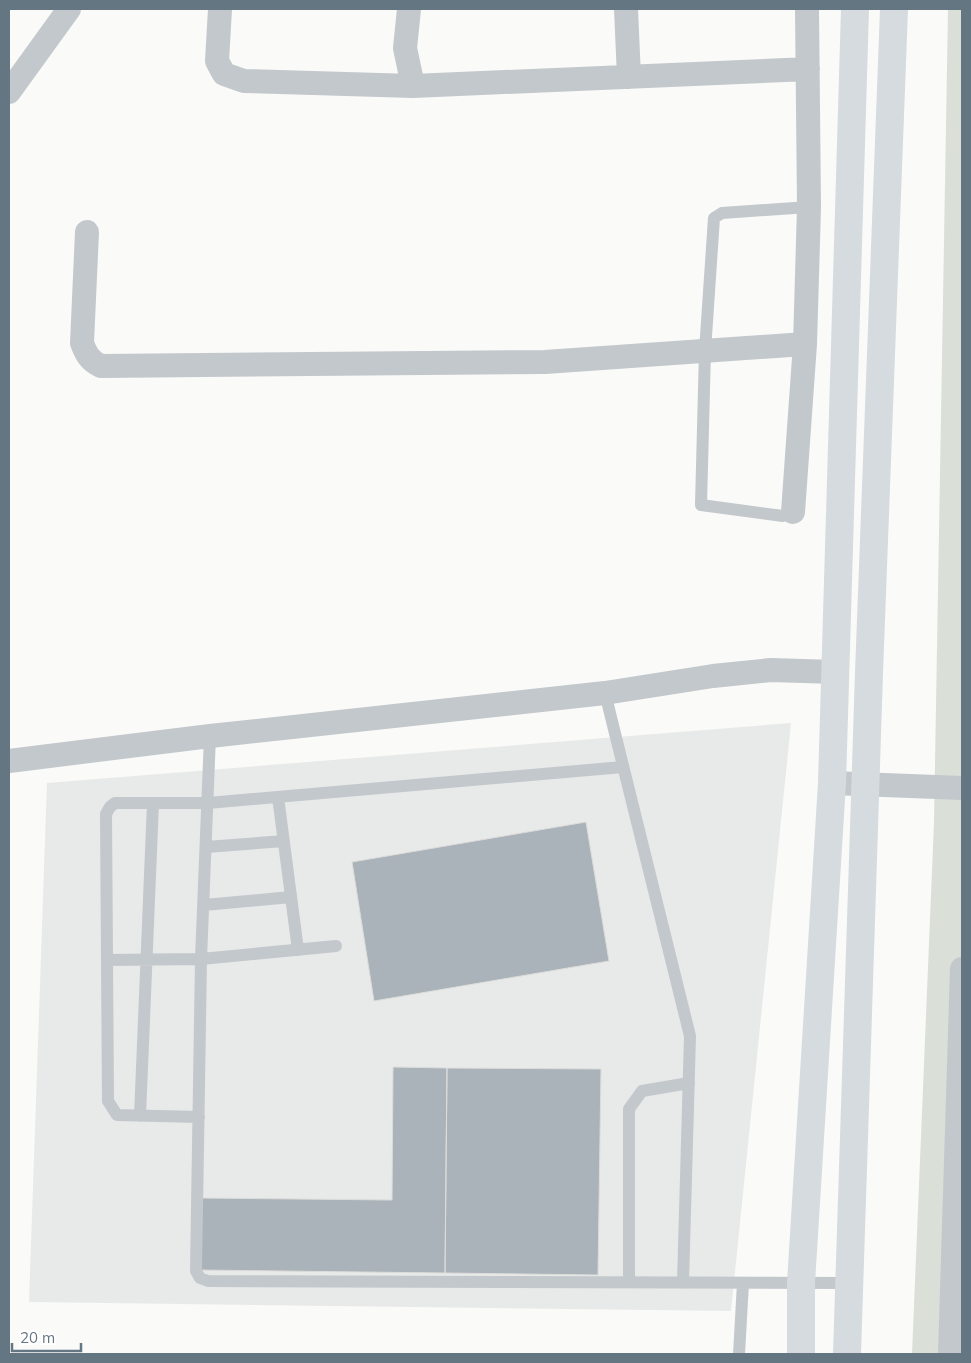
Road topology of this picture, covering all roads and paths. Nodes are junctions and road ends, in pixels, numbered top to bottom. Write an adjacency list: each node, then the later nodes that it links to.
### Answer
1 (69, 9): 11 (street)
2 (220, 9): 10 (street)
3 (409, 9): 10 (street)
4 (626, 9): 9 (street)
5 (807, 9): 8 (street)
6 (855, 9): 17 (main road)
7 (894, 9): 23 (main road)
8 (808, 69): 9 (street); 12 (street)
9 (629, 76): 10 (street)
10 (414, 86)
11 (9, 92)
12 (809, 207): 14 (street); 15 (lane)
13 (87, 232): 15 (street)
14 (805, 344): 15 (street); 16 (street)
15 (706, 351): 16 (lane)
16 (793, 512)
17 (835, 672): 18 (street); 22 (main road)
18 (605, 693): 19 (street); 21 (lane)
19 (210, 736): 20 (street); 27 (lane)
20 (9, 761)
21 (623, 766): 25 (lane); 38 (lane)
22 (832, 783): 23 (street); 44 (main road)
23 (866, 784): 24 (street); 45 (main road)
24 (951, 787)
25 (278, 797): 27 (lane); 28 (lane)
26 (153, 803): 27 (lane); 35 (lane); 36 (lane)
27 (208, 803): 29 (lane)
28 (284, 841): 29 (lane); 30 (lane)
29 (206, 847): 31 (lane)
30 (291, 896): 31 (lane); 33 (lane)
31 (204, 905): 34 (lane)
32 (336, 946): 33 (lane)
33 (298, 950): 34 (lane)
34 (201, 959): 36 (lane); 40 (lane)
35 (107, 960): 36 (lane); 39 (lane)
36 (146, 960): 39 (lane)
37 (962, 969): 49 (street)
38 (689, 1083): 41 (lane); 42 (lane)
39 (140, 1116): 40 (lane)
40 (199, 1117): 41 (lane)
41 (629, 1282): 42 (lane)
42 (683, 1283): 43 (lane)
43 (743, 1283): 44 (lane); 46 (lane)
44 (802, 1283): 45 (lane); 47 (main road)
45 (849, 1283): 48 (main road)
46 (739, 1354)
47 (801, 1354)
48 (847, 1354)
49 (950, 1354)

